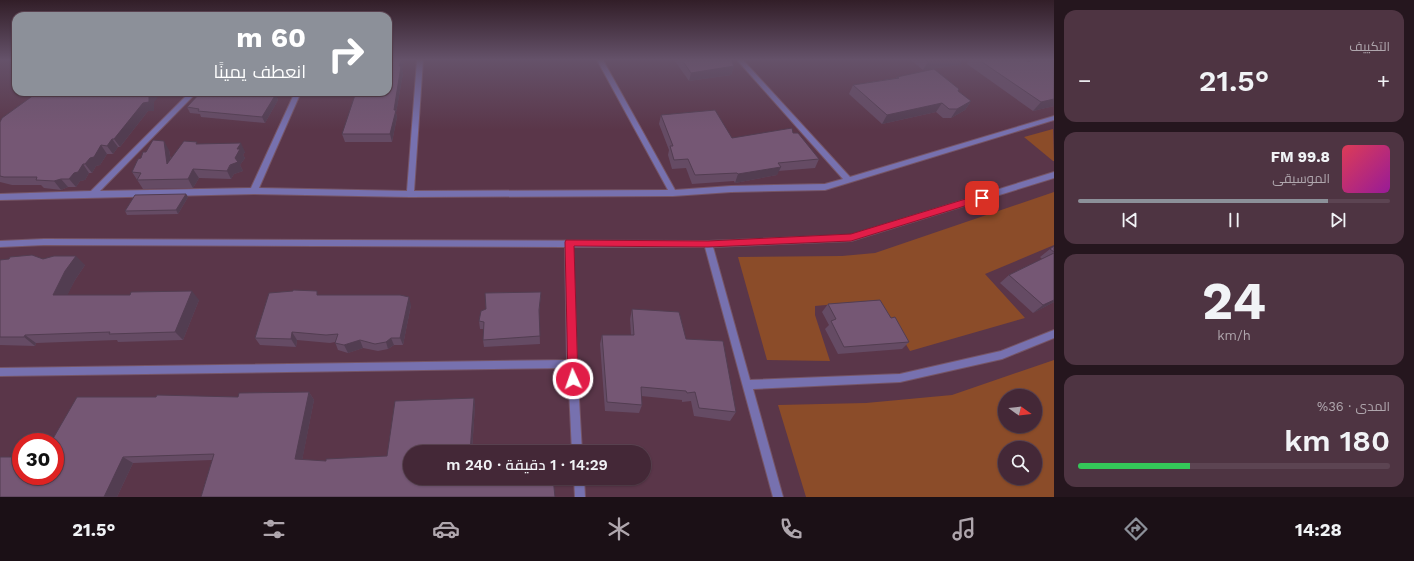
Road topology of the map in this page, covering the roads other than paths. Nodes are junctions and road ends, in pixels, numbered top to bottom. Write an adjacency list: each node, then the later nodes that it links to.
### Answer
1 (418, 83): 12 (street)
2 (613, 83): 10 (street)
3 (761, 83): 8 (street)
4 (190, 96): 11 (street)
5 (296, 96): 9 (street)
6 (1054, 118): 8 (street)
7 (1054, 175): 16 (street)
8 (848, 180): 10 (street)
9 (254, 191): 11 (street); 12 (street)
10 (673, 193): 12 (street)
11 (93, 194): 13 (street)
12 (410, 194)
13 (0, 197)
14 (569, 242): 15 (street); 16 (street); 18 (street)
15 (0, 244)
16 (708, 244): 20 (street)
17 (1054, 334): 20 (street)
18 (572, 364): 19 (street); 21 (street)
19 (0, 372)
20 (746, 385): 24 (street)
21 (577, 445)
22 (579, 485): 23 (street)
23 (580, 497)
24 (778, 497)

